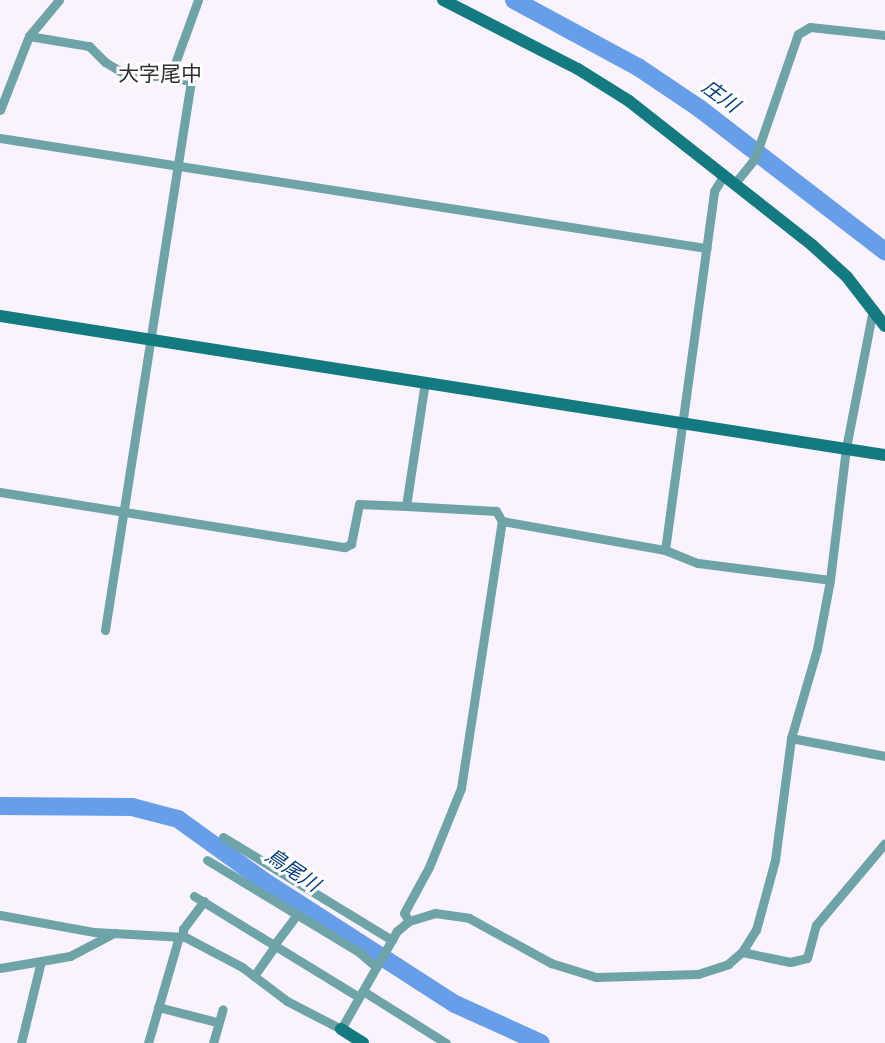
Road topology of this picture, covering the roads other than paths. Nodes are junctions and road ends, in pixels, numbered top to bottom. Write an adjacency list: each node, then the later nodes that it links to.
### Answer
1 (58, 0): 5 (street)
2 (198, 0): 6 (street)
3 (443, 0): 10 (street)
4 (885, 35): 11 (street)
5 (29, 36): 6 (street); 7 (street)
6 (170, 77): 9 (street)
7 (0, 110)
8 (0, 138): 9 (street)
9 (178, 168): 12 (street); 16 (street)
10 (724, 175): 11 (street); 12 (street)
11 (735, 183): 13 (street)
12 (706, 248): 18 (street)
13 (873, 309): 15 (street); 19 (street)
14 (0, 316): 16 (street)
15 (885, 326)
16 (151, 340): 17 (street); 23 (street)
17 (425, 382): 18 (street); 22 (street)
18 (681, 423): 19 (street); 25 (street)
19 (846, 448): 20 (street); 26 (street)
20 (885, 455)
21 (0, 492): 23 (street)
22 (406, 506): 23 (street); 24 (street)
23 (124, 510): 27 (street)
24 (502, 521): 25 (street); 37 (street)
25 (665, 550): 26 (street)
26 (830, 580): 28 (street)
27 (105, 630)
28 (791, 738): 29 (street); 42 (street)
29 (885, 756)
30 (223, 837): 40 (street)
31 (885, 843): 42 (street)
32 (207, 860): 35 (street)
33 (194, 896): 34 (street)
34 (204, 902): 39 (street); 41 (street)
35 (297, 914): 41 (street); 44 (street)
36 (0, 915): 38 (street)
37 (409, 921): 40 (street); 42 (street)
38 (114, 933): 39 (street); 43 (street)
39 (181, 937): 46 (street); 48 (street)
40 (390, 943): 44 (street)
41 (274, 945): 46 (street); 47 (street)
42 (742, 952)
43 (41, 961): 45 (street); 52 (street)
44 (377, 965): 47 (street)
45 (0, 968)
46 (254, 976): 51 (street)
47 (361, 994): 51 (street); 56 (street)
48 (158, 1007): 50 (street); 53 (street)
49 (223, 1009): 50 (street)
50 (217, 1022): 54 (street)
51 (341, 1029): 55 (street)
52 (21, 1043)
53 (148, 1043)
54 (213, 1043)
55 (363, 1043)
56 (446, 1043)

